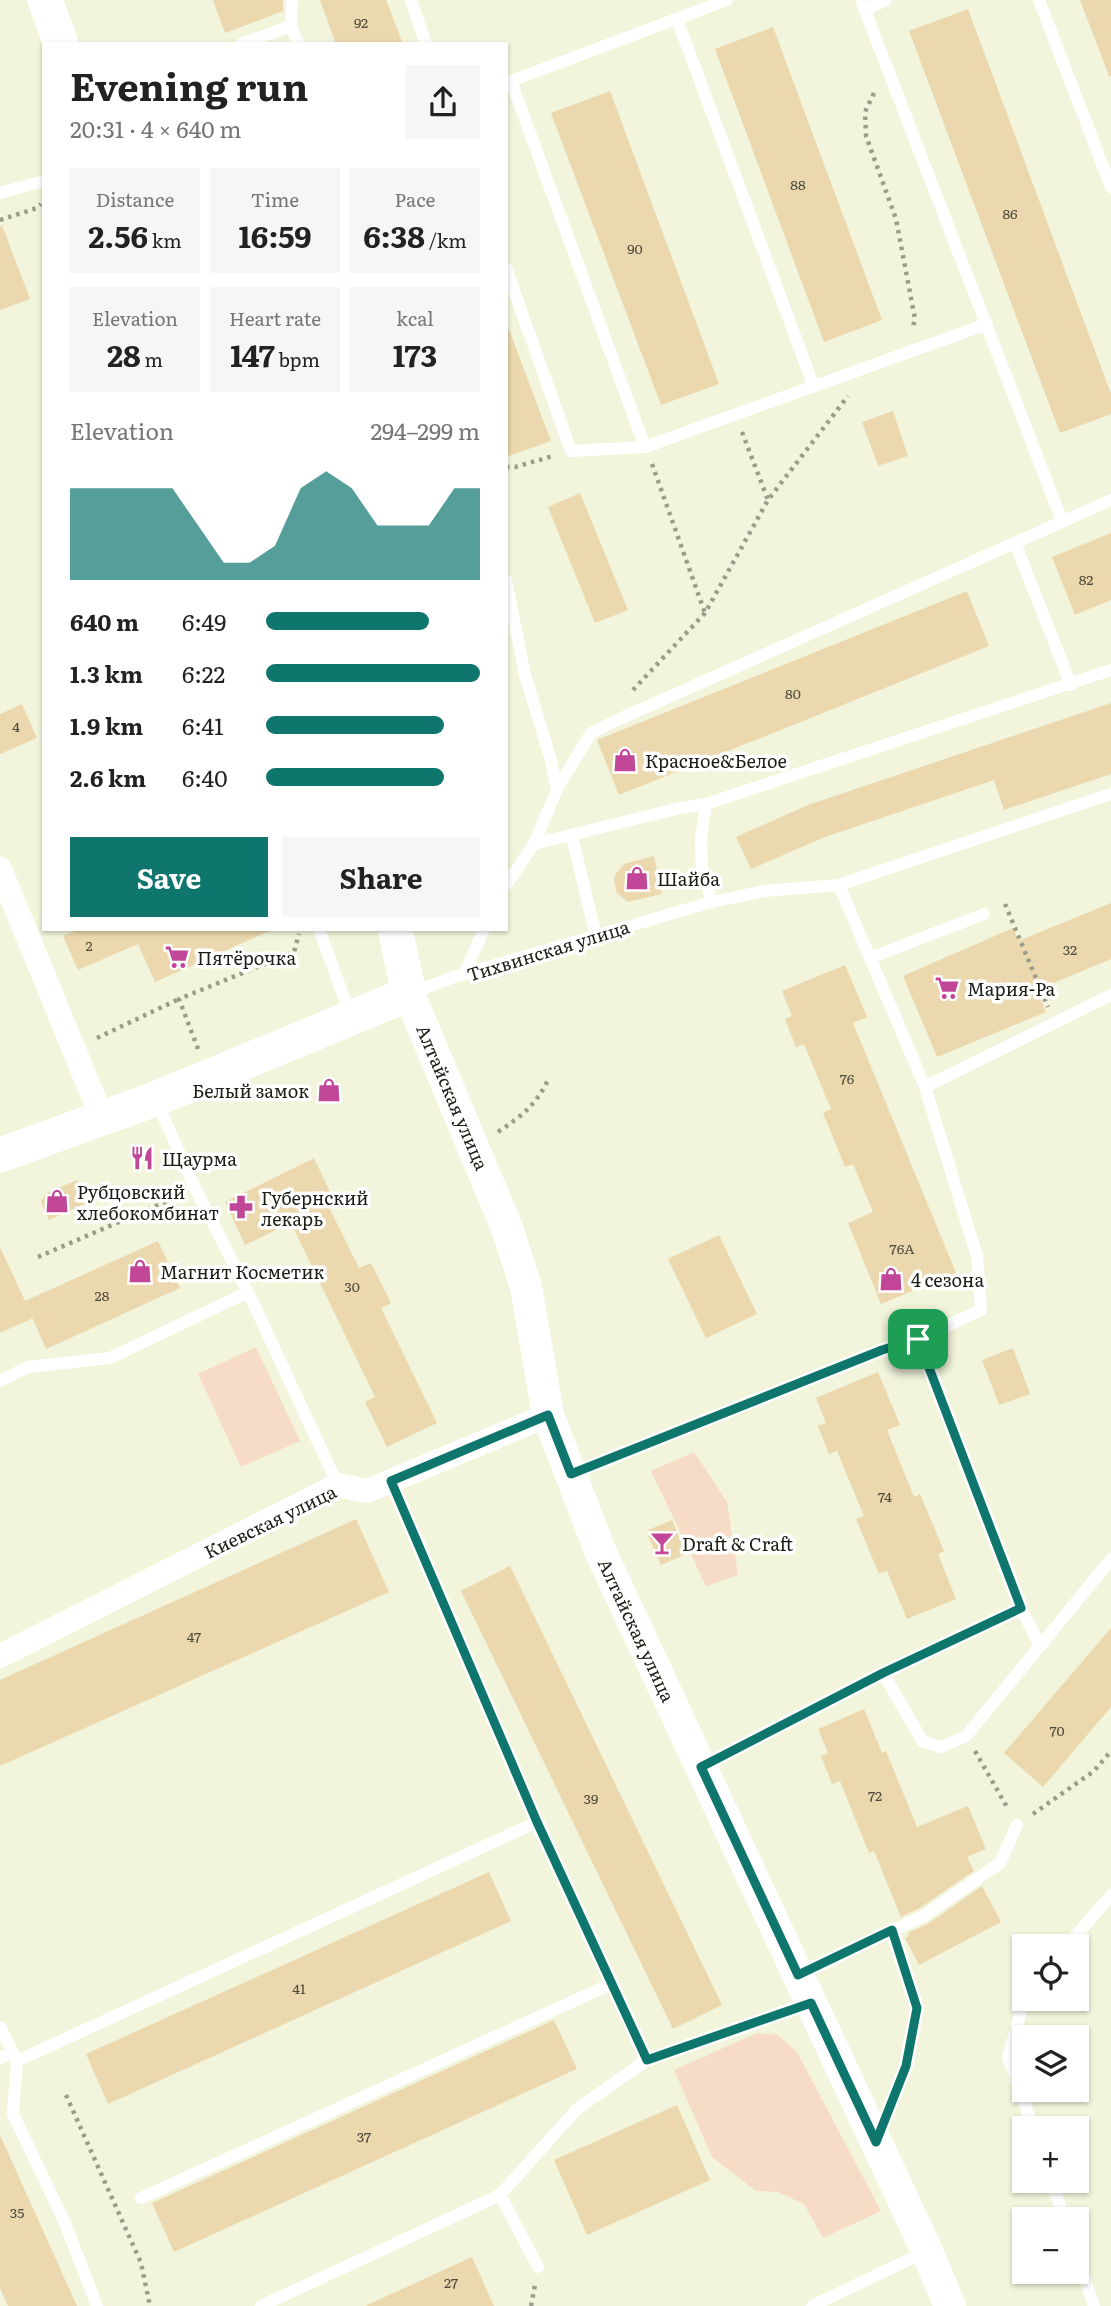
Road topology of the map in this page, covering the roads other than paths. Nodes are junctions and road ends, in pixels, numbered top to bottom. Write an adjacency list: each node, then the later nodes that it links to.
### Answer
1 (45, 0): 10 (main road)
2 (292, 0): 9 (lane)
3 (411, 0): 13 (lane)
4 (727, 0): 8 (lane)
5 (886, 0): 7 (lane)
6 (1039, 0): 15 (lane)
7 (863, 5): 18 (lane)
8 (677, 19): 19 (lane); 20 (lane)
9 (291, 26): 11 (lane); 12 (lane)
10 (60, 42)
11 (247, 42)
12 (297, 42)
13 (425, 42)
14 (42, 182): 16 (lane)
15 (1111, 187)
16 (0, 193)
17 (508, 274): 20 (lane)
18 (987, 324): 19 (lane); 22 (lane)
19 (814, 387): 20 (lane)
20 (646, 447)
21 (1111, 500): 22 (lane)
22 (1062, 521): 23 (lane)
23 (1015, 543): 26 (lane); 27 (lane)
24 (508, 590): 27 (lane)
25 (1111, 670): 26 (lane)
26 (1071, 685): 29 (lane)
27 (557, 789): 31 (lane)
28 (1111, 794): 34 (lane, Тихвинская улица)
29 (706, 804): 30 (lane); 35 (lane)
30 (572, 837): 31 (lane); 40 (lane)
31 (534, 845): 33 (lane)
32 (0, 869): 48 (street)
33 (508, 882)
34 (839, 885): 35 (lane, Тихвинская улица); 41 (lane)
35 (712, 902): 40 (lane, Тихвинская улица)
36 (984, 914): 41 (lane)
37 (320, 931): 45 (lane)
38 (395, 931): 43 (main road, Алтайская улица)
39 (483, 931): 42 (lane)
40 (596, 936): 42 (lane, Тихвинская улица)
41 (870, 958): 46 (lane)
42 (464, 975): 43 (lane, Тихвинская улица)
43 (409, 993): 45 (main road, Тихвинская улица); 53 (street, Алтайская улица)
44 (1111, 995): 46 (lane)
45 (352, 1018): 47 (main road, Тихвинская улица)
46 (925, 1087): 51 (lane)
47 (155, 1099): 48 (main road, Тихвинская улица); 50 (lane)
48 (102, 1118): 49 (main road, Тихвинская улица)
49 (0, 1155)
50 (248, 1292): 52 (lane); 56 (lane)
51 (918, 1339): 54 (lane); 58 (lane)
52 (0, 1381)
53 (548, 1415): 54 (street, Алтайская улица); 55 (street, Киевская улица)
54 (571, 1474): 62 (street, Алтайская улица)
55 (391, 1481): 56 (street, Киевская улица); 63 (lane)
56 (338, 1485): 60 (street, Киевская улица)
57 (1111, 1559): 59 (lane)
58 (1021, 1608): 59 (lane); 61 (lane)
59 (1040, 1646): 61 (lane)
60 (0, 1656)
61 (883, 1673): 62 (lane)
62 (701, 1767): 68 (street, Алтайская улица)
63 (537, 1822): 67 (lane); 71 (lane)
64 (1017, 1825): 68 (lane)
65 (1111, 1895): 66 (lane)
66 (1077, 1934)
67 (611, 1984): 73 (lane); 76 (lane)
68 (805, 1989): 73 (lane); 77 (street, Алтайская улица)
69 (1021, 2011): 74 (lane)
70 (0, 2027): 71 (lane)
71 (15, 2056): 72 (lane); 81 (lane)
72 (0, 2058)
73 (647, 2060): 75 (lane)
74 (1029, 2116)
75 (500, 2195): 78 (lane); 82 (lane)
76 (141, 2198)
77 (927, 2251): 80 (street, Алтайская улица); 83 (lane)
78 (538, 2267)
79 (1086, 2284): 84 (lane)
80 (946, 2304)
81 (97, 2306)
82 (261, 2306)
83 (812, 2306)
84 (1094, 2306)

